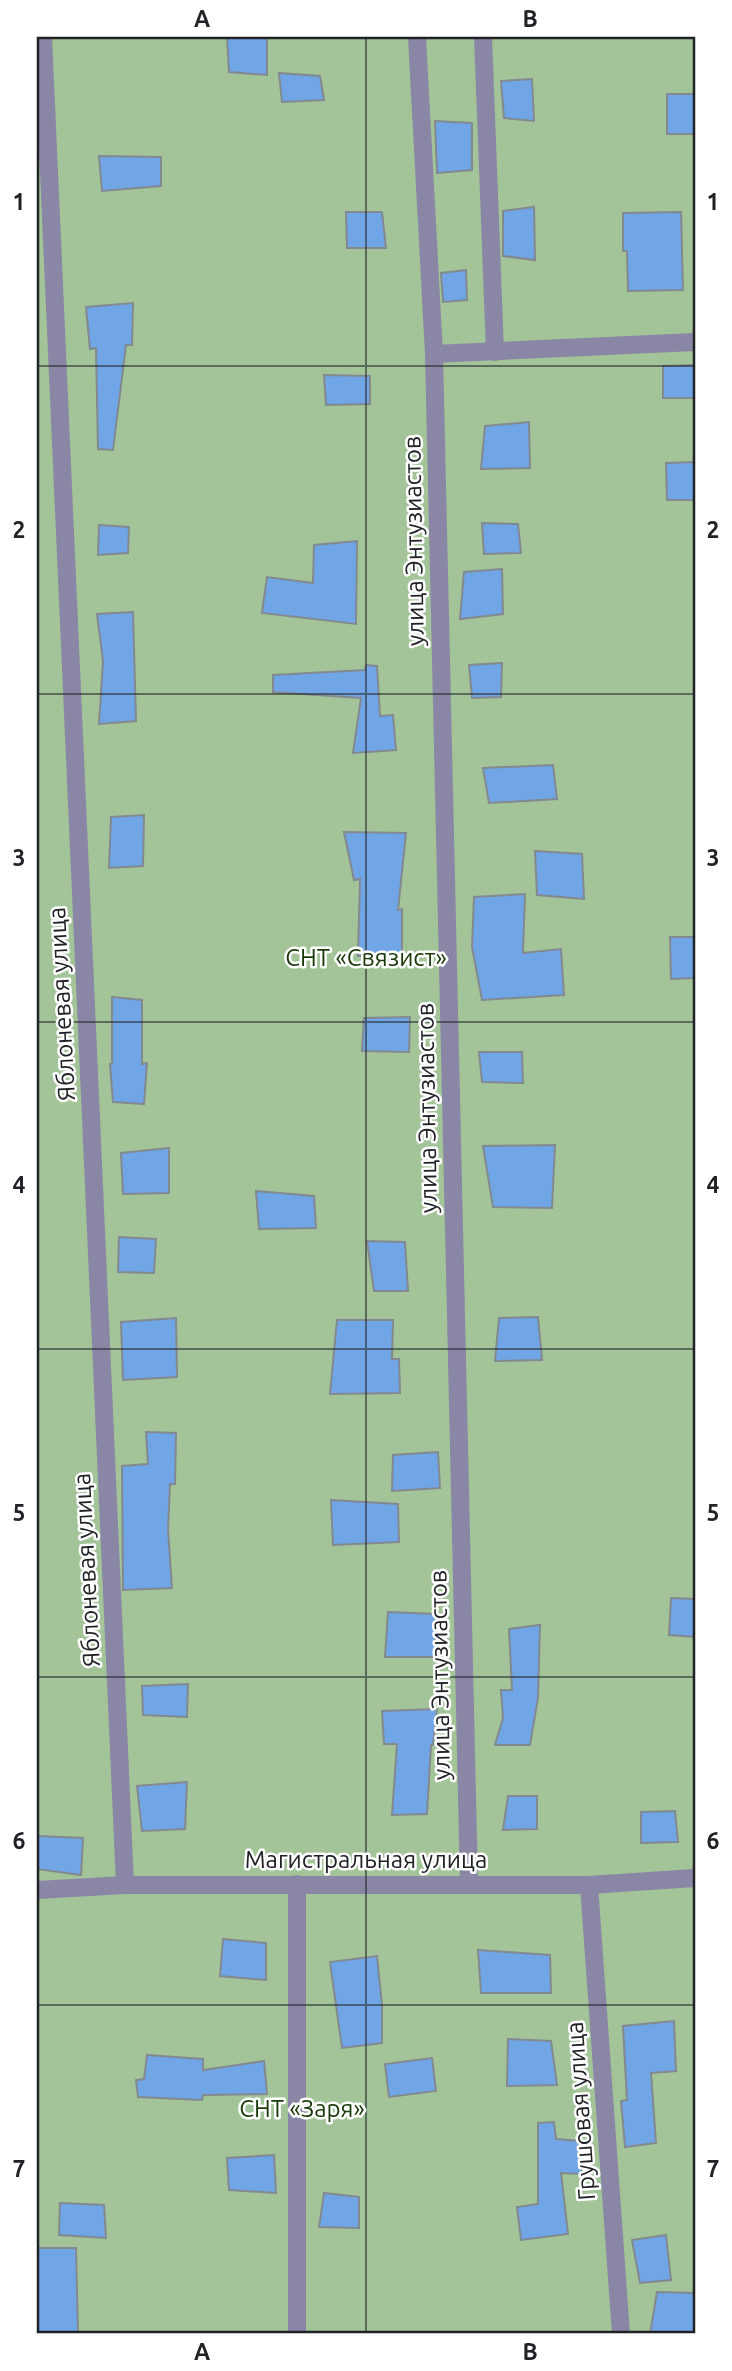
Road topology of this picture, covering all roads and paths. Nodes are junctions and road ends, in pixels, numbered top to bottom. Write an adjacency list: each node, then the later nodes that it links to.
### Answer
1 (43, 37): 10 (street, Яблоневая улица)
2 (417, 37): 6 (street, улица Энтузиастов)
3 (483, 37): 5 (street)
4 (695, 342): 5 (street)
5 (495, 352): 6 (street)
6 (434, 354): 9 (street, улица Энтузиастов)
7 (695, 1878): 11 (street, Магистральная улица)
8 (297, 1884): 9 (street, Магистральная улица); 10 (street, Магистральная улица); 13 (street)
9 (469, 1884): 11 (street, Магистральная улица)
10 (125, 1885): 12 (street, Магистральная улица)
11 (590, 1885): 14 (street, Грушовая улица)
12 (37, 1890)
13 (297, 2334)
14 (621, 2334)

